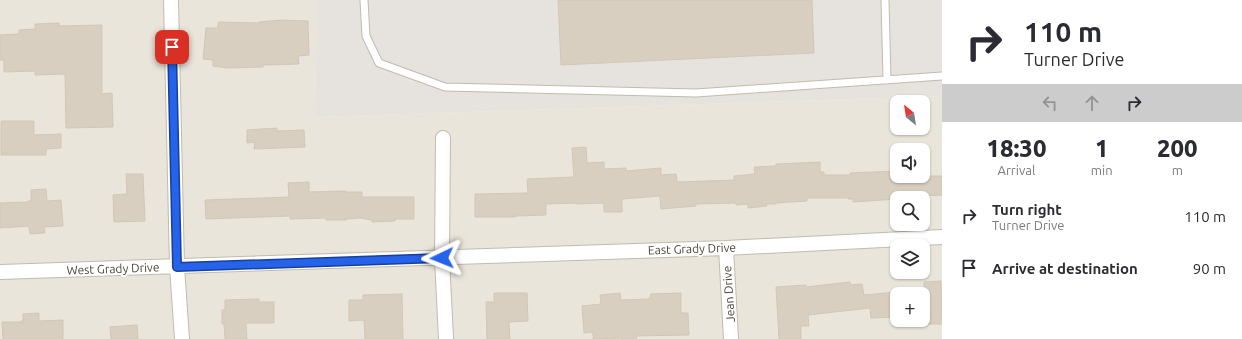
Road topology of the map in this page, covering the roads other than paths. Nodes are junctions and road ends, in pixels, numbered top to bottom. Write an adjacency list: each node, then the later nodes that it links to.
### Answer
1 (171, 0): 10 (street)
2 (364, 0): 5 (lane)
3 (885, 0): 5 (lane)
4 (942, 76): 5 (lane)
5 (887, 80)
6 (443, 138): 9 (street)
7 (942, 237): 8 (street, East Grady Drive)
8 (726, 248): 9 (street, East Grady Drive); 14 (street, Jean Drive)
9 (442, 258): 10 (street, West Grady Drive); 13 (street)
10 (177, 267): 11 (street, West Grady Drive); 12 (street)
11 (0, 272)
12 (182, 339)
13 (446, 339)
14 (731, 339)

